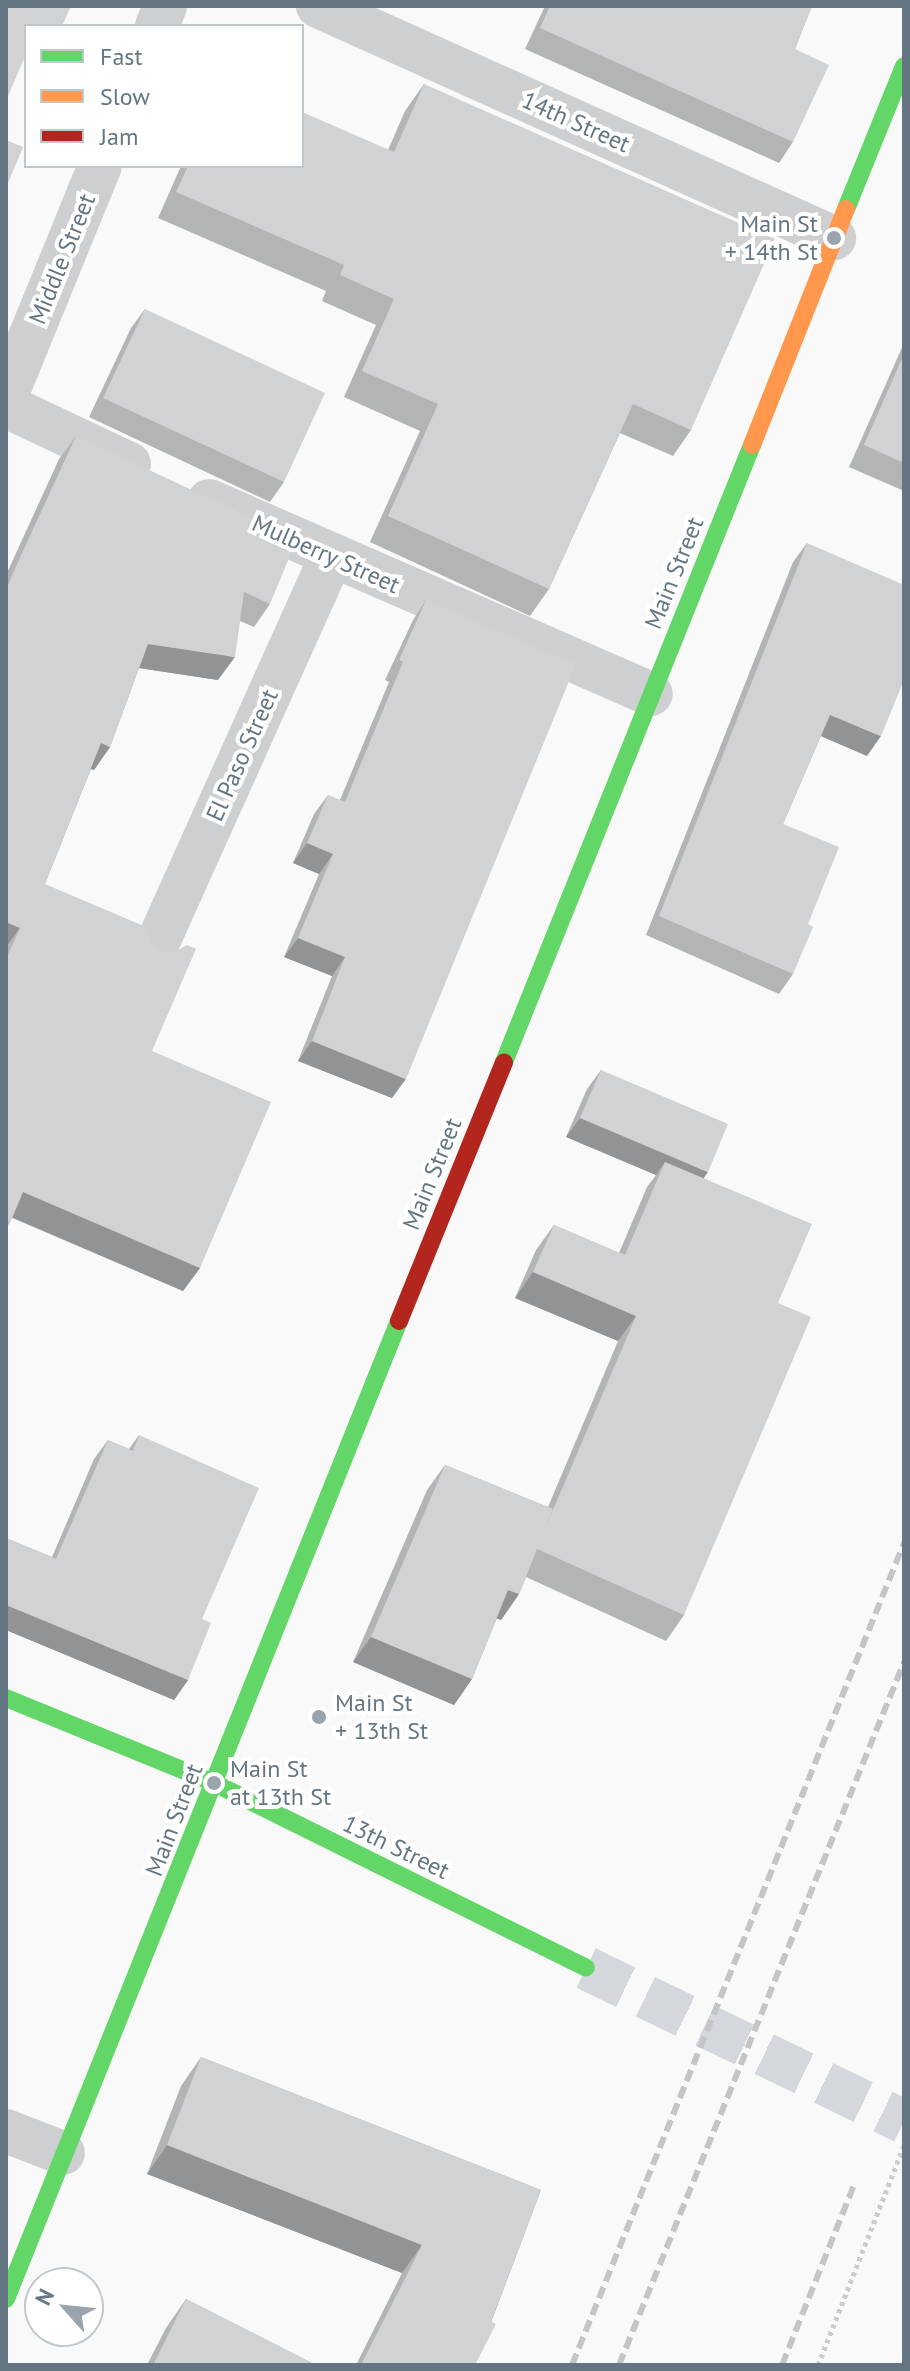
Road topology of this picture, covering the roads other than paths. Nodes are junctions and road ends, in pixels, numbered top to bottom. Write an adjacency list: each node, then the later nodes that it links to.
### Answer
1 (318, 6): 4 (street, 14th Street)
2 (904, 66): 4 (main road, Main Street)
3 (99, 168): 5 (street, Middle Street)
4 (834, 238): 8 (main road, Main Street)
5 (6, 396)
6 (6, 406): 7 (street, Mulberry Street)
7 (331, 558): 8 (street, Mulberry Street); 9 (street, El Paso Street)
8 (651, 694): 11 (main road, Main Street)
9 (154, 951)
10 (6, 1698): 11 (main road, 13th Street)
11 (214, 1783): 12 (main road, 13th Street); 14 (main road, Main Street)
12 (586, 1968)
13 (6, 2131): 14 (street)
14 (63, 2153): 15 (main road, Main Street)
15 (6, 2299)

